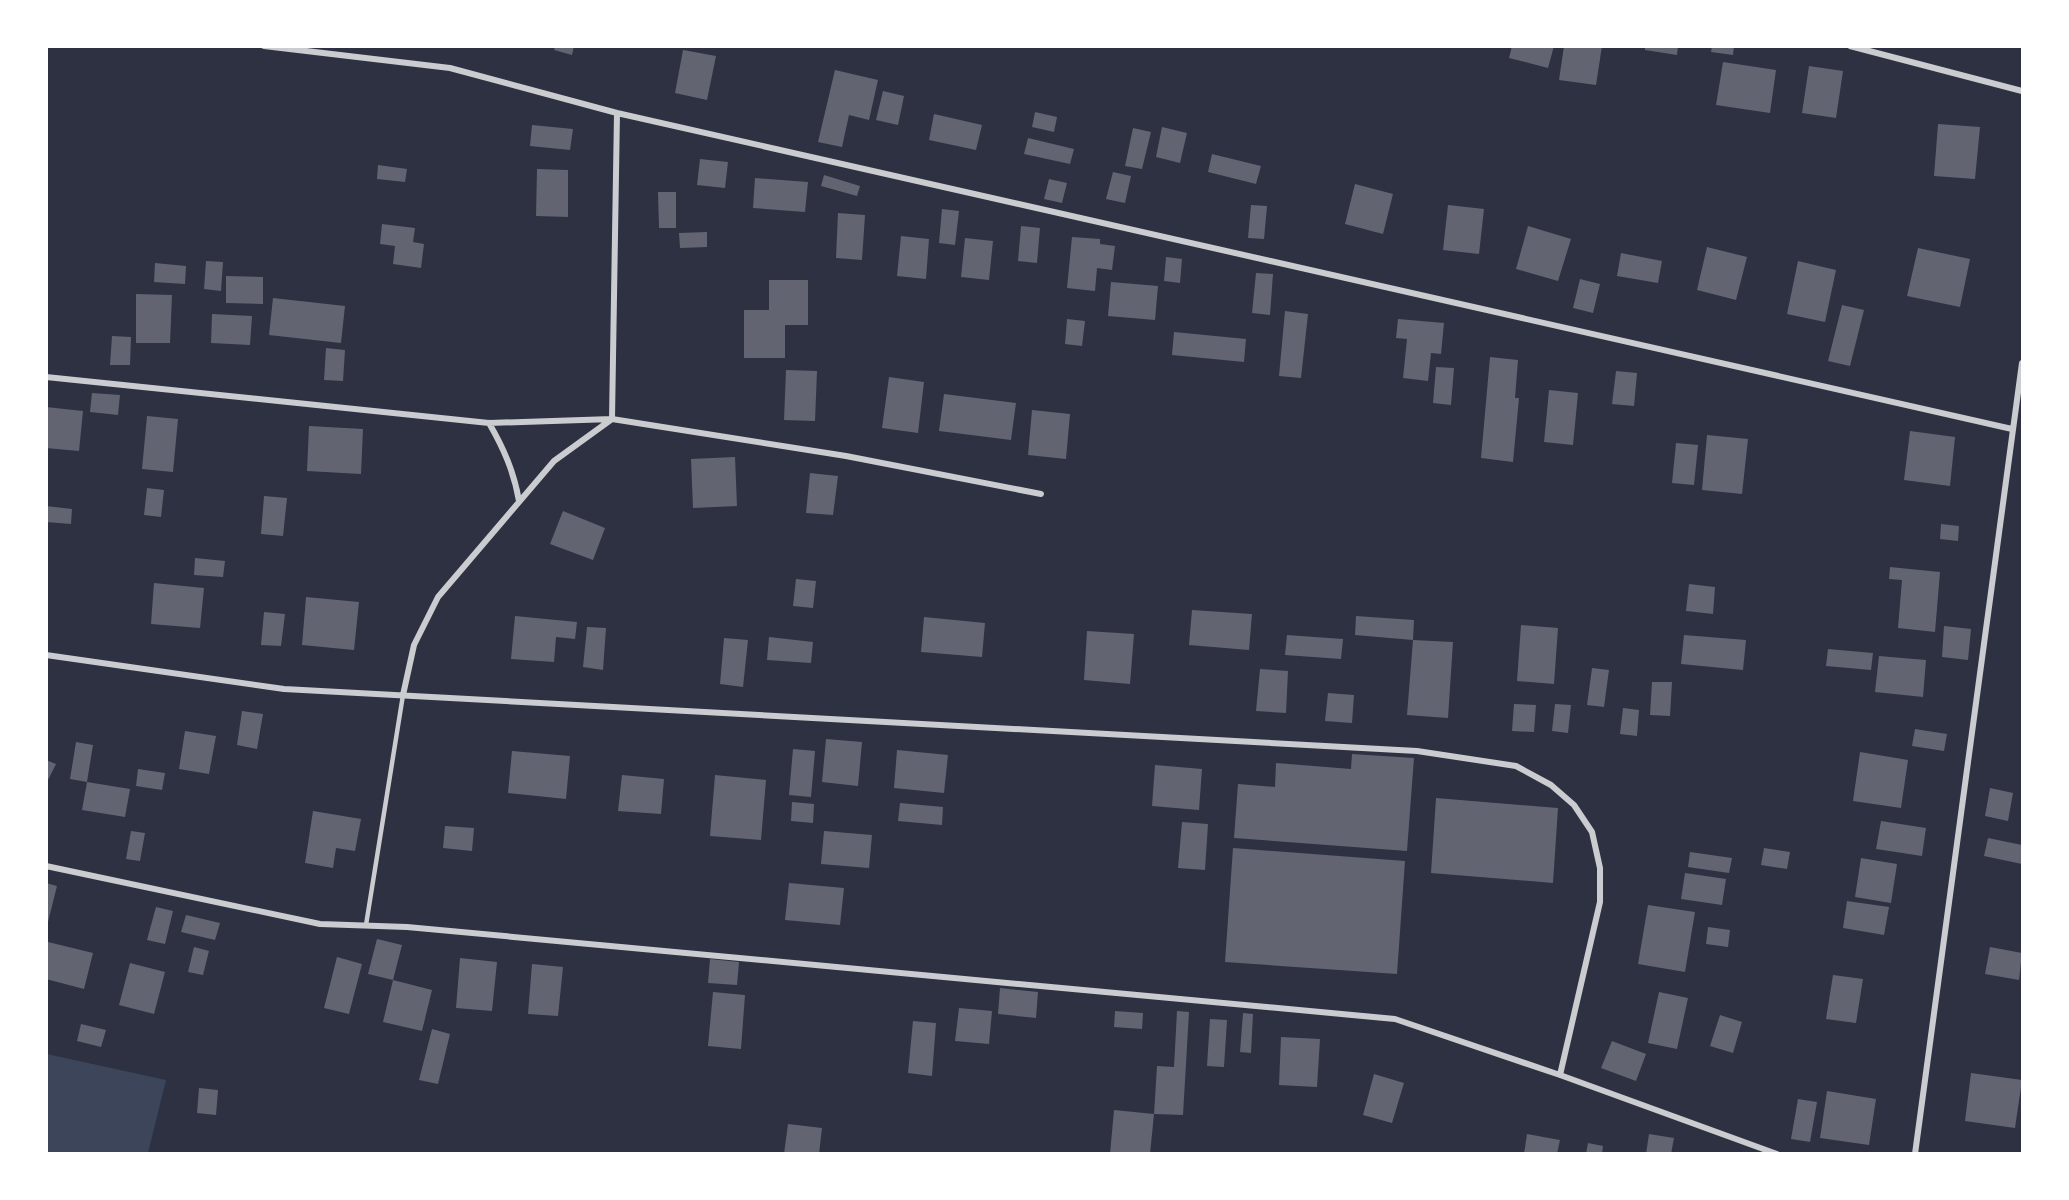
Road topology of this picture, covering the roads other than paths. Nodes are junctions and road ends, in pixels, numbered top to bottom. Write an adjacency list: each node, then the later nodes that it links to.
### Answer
1 (264, 46): 4 (street)
2 (1850, 46): 3 (street)
3 (2022, 91)
4 (617, 113): 7 (street); 9 (street)
5 (2022, 363): 9 (street)
6 (46, 377): 8 (street)
7 (612, 419): 8 (street); 10 (street); 11 (street)
8 (489, 423): 11 (street)
9 (2012, 429): 18 (street)
10 (1041, 494)
11 (519, 501): 13 (street)
12 (46, 654): 13 (street)
13 (403, 695): 15 (lane); 16 (street)
14 (46, 866): 15 (street)
15 (366, 925): 16 (street)
16 (1560, 1075): 17 (street)
17 (1777, 1154)
18 (1915, 1154)

